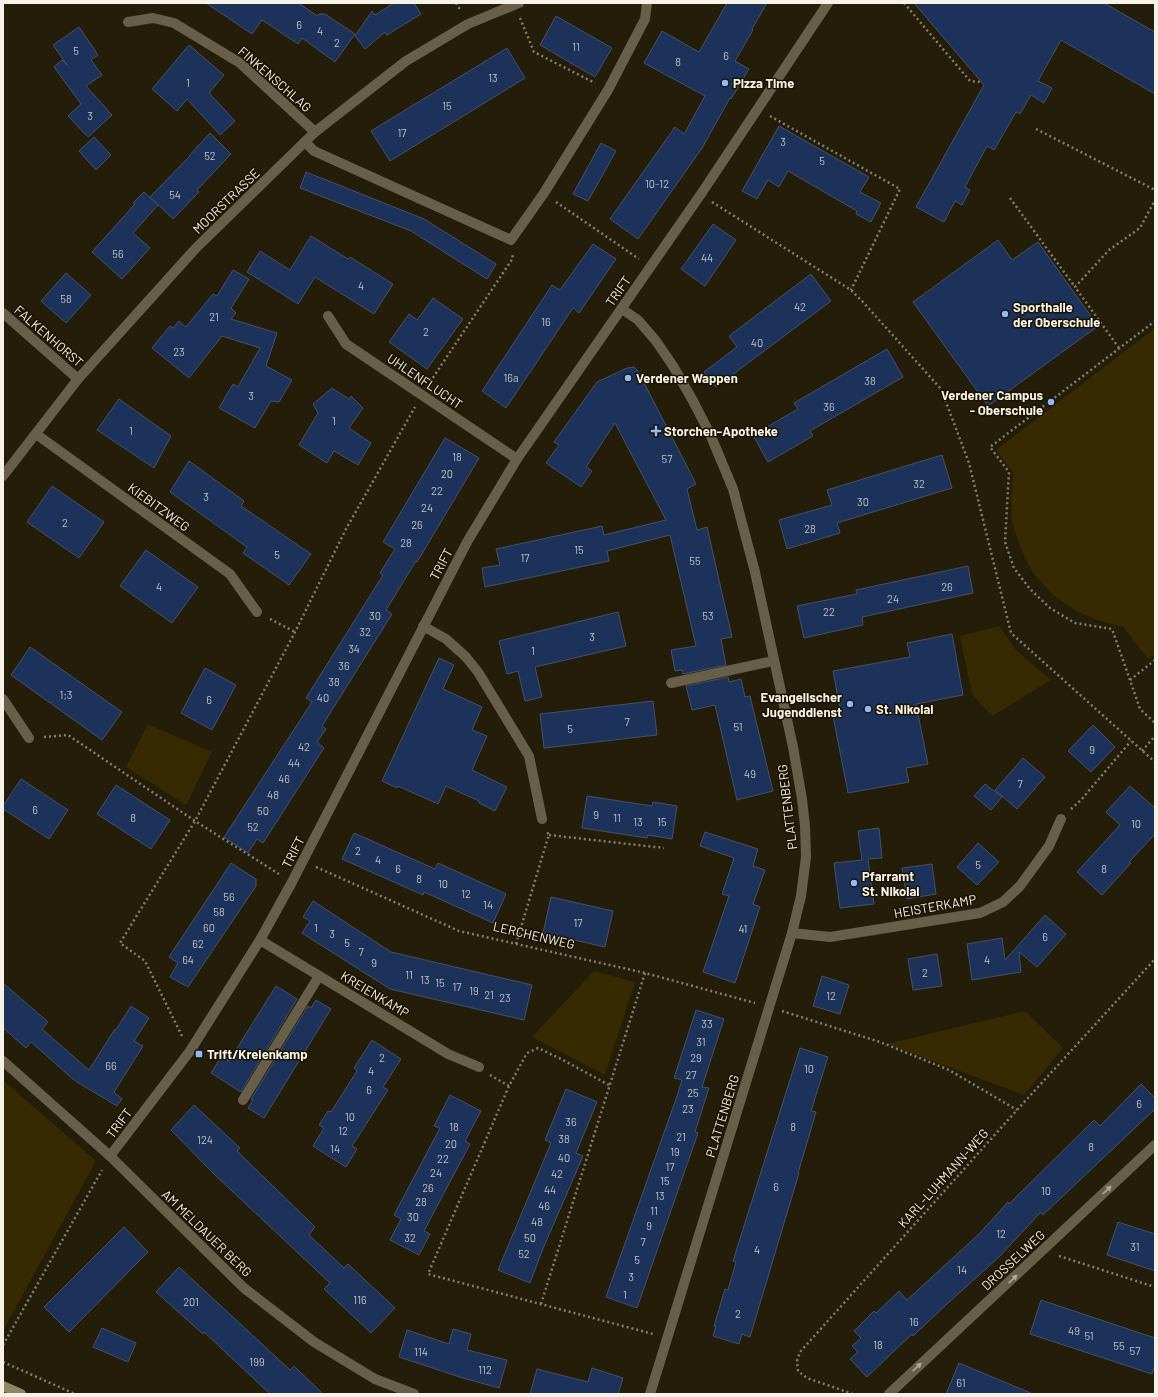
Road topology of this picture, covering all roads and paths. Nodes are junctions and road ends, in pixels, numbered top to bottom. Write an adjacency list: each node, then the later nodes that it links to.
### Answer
1 (647, 3): 7 (street)
2 (828, 3): 8 (street, TRIFT)
3 (904, 3): 6 (path)
4 (517, 4): 7 (path); 10 (street, MOORSTRASSE)
5 (128, 22): 10 (street, FINKENSCHLAG)
6 (982, 82)
7 (608, 90): 13 (street)
8 (758, 109): 14 (street, TRIFT); 20 (path)
9 (1036, 129): 12 (path)
10 (315, 132): 11 (street, MOORSTRASSE)
11 (305, 142): 17 (street); 26 (street, MOORSTRASSE)
12 (1155, 190)
13 (544, 194): 17 (street); 18 (path)
14 (701, 194): 18 (street, TRIFT); 20 (path)
15 (1010, 198): 19 (path)
16 (1155, 200): 19 (path)
17 (511, 240): 27 (path)
18 (650, 267): 21 (street, TRIFT)
19 (1075, 287): 25 (path)
20 (851, 290): 42 (path)
21 (622, 309): 29 (street, TRIFT); 35 (street, PLATTENBERG)
22 (3, 313): 26 (street, FALKENHORST)
23 (328, 316): 27 (street, UHLENFLUCHT)
24 (1155, 321): 25 (path)
25 (1119, 348): 36 (path)
26 (78, 379): 28 (street, MOORSTRASSE)
27 (422, 395): 29 (street, UHLENFLUCHT); 33 (path)
28 (36, 434): 30 (street, MOORSTRASSE); 31 (street, KIEBITZWEG)
29 (517, 459): 32 (street, TRIFT)
30 (3, 476)
31 (257, 612): 33 (path)
32 (423, 626): 45 (street); 50 (street, TRIFT)
33 (295, 632): 47 (path)
34 (1155, 660): 36 (path)
35 (773, 661): 37 (street); 52 (street, PLATTENBERG)
36 (1130, 680): 39 (path)
37 (671, 683)
38 (3, 699): 41 (street)
39 (1155, 723)
40 (1155, 736): 43 (path)
41 (29, 738): 47 (path)
42 (1131, 740): 43 (path); 46 (path)
43 (1142, 750): 44 (path)
44 (1155, 762)
45 (542, 819): 48 (path)
46 (1061, 819): 52 (street, HEISTERKAMP)
47 (195, 821): 51 (path); 59 (path)
48 (549, 835): 49 (path); 54 (path)
49 (664, 848)
50 (303, 860): 51 (street, TRIFT); 54 (path, LERCHENWEG)
51 (292, 882): 53 (street, TRIFT)
52 (792, 933): 58 (street, PLATTENBERG)
53 (260, 940): 57 (street, KREIENKAMP); 59 (street, TRIFT)
54 (516, 944): 56 (path, LERCHENWEG)
55 (1155, 958): 65 (path, KARL-LUHMANN-WEG)
56 (645, 973): 58 (path, LERCHENWEG); 62 (path)
57 (319, 976): 61 (street, KREIENKAMP); 64 (street)
58 (769, 1007): 65 (path, LERCHENWEG); 71 (street, PLATTENBERG)
59 (190, 1051): 67 (street, TRIFT)
60 (3, 1061): 67 (street, AM MELDAUER BERG)
61 (478, 1067): 63 (path)
62 (609, 1085): 63 (path); 70 (path)
63 (509, 1086): 70 (path)
64 (243, 1100)
65 (1017, 1110): 79 (path, KARL-LUHMANN-WEG)
66 (1155, 1145): 68 (street, DROSSELWEG, one-way to 66)
67 (110, 1156): 72 (path); 77 (street, AM MELDAUER BERG)
68 (1043, 1250): 69 (path); 80 (street, DROSSELWEG, one-way to 68)
69 (1155, 1287)
70 (541, 1304): 71 (path)
71 (667, 1338): 78 (street, PLATTENBERG)
72 (3, 1345)
73 (3, 1362): 76 (path)
74 (3, 1386): 75 (street)
75 (21, 1394)
76 (75, 1394)
77 (414, 1394)
78 (650, 1394)
79 (853, 1394)
80 (889, 1394)

